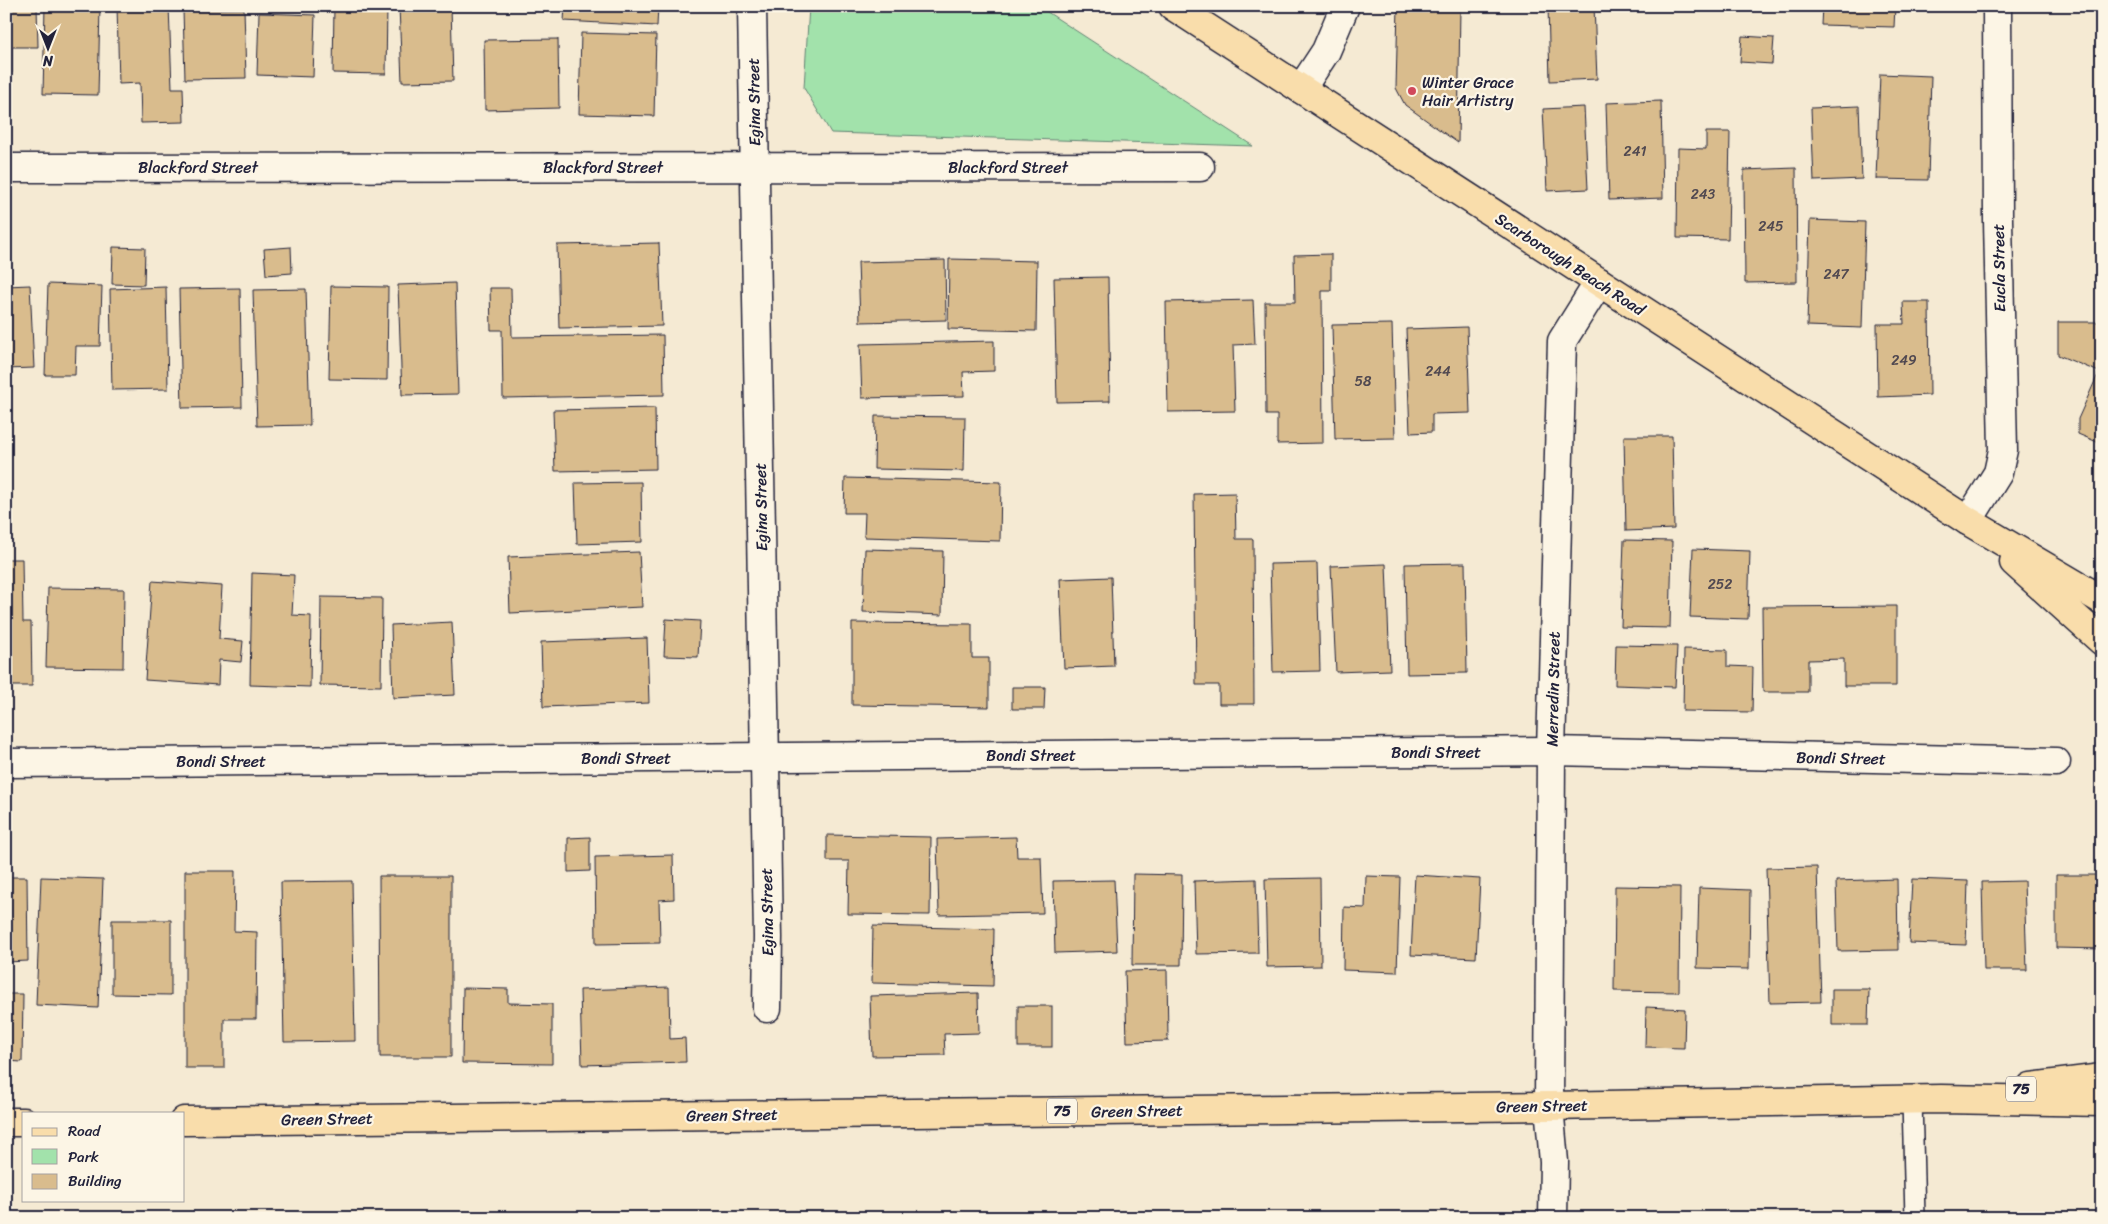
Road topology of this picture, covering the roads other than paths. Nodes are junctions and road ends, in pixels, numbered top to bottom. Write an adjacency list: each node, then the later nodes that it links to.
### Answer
1 (752, 6): 7 (street, Egina Street)
2 (1173, 6): 5 (main road, Scarborough Beach Road)
3 (1344, 6): 5 (street)
4 (1997, 6): 10 (street, Eucla Street)
5 (1301, 89): 9 (main road, Scarborough Beach Road)
6 (1200, 166): 7 (street, Blackford Street)
7 (756, 167): 8 (street, Blackford Street); 14 (street, Egina Street)
8 (6, 168)
9 (1599, 282): 10 (main road, Scarborough Beach Road); 13 (street, Merredin Street)
10 (1968, 521): 11 (main road, Scarborough Beach Road); 12 (main road, Scarborough Beach Road)
11 (2102, 600)
12 (2102, 640)
13 (1551, 751): 14 (street, Bondi Street); 15 (street, Bondi Street); 22 (street, Merredin Street)
14 (765, 756): 16 (street, Bondi Street); 17 (street, Egina Street)
15 (2056, 762)
16 (6, 763)
17 (768, 1008)
18 (2102, 1078): 19 (main road, Green Street / 75)
19 (1941, 1099): 20 (main road, Green Street / 75); 21 (main road, Green Street / 75)
20 (1912, 1100): 22 (main road, Green Street / 75); 27 (lane)
21 (2102, 1102)
22 (1549, 1106): 23 (main road, Green Street / 75); 26 (street, Merredin Street)
23 (185, 1121)
24 (6, 1122): 25 (main road)
25 (22, 1122)
26 (1553, 1218)
27 (1914, 1218)

